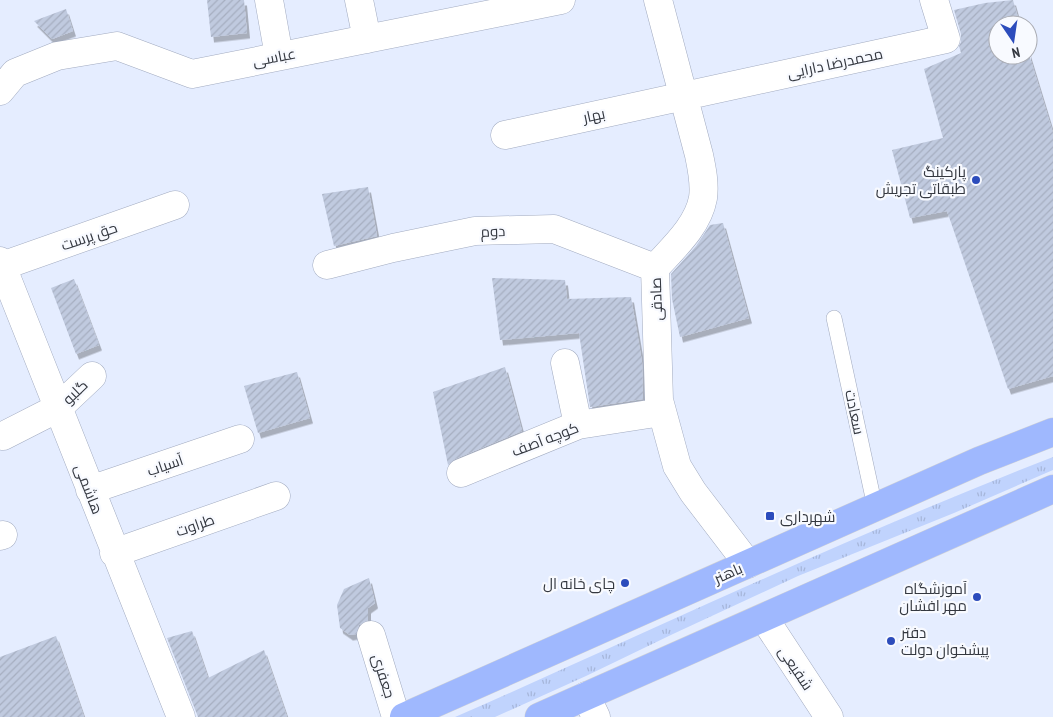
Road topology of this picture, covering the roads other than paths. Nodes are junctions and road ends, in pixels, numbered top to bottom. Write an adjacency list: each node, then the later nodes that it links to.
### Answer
1 (269, 0): 7 (street)
2 (359, 0): 6 (street)
3 (561, 0): 6 (street, عباسی)
4 (658, 0): 9 (street, صادقی)
5 (934, 0): 9 (street, محمدرضا دارایی)
6 (367, 39): 7 (street, عباسی)
7 (280, 56): 8 (street, عباسی)
8 (0, 91)
9 (684, 96): 10 (street, بهار); 14 (street, صادقی)
10 (505, 134)
11 (175, 205): 12 (street, حق پرست)
12 (1, 263): 18 (street, هاشمی)
13 (327, 265): 14 (street, دوم)
14 (655, 268): 19 (street, صادقی)
15 (834, 318): 28 (lane, سعادت)
16 (565, 363): 20 (street)
17 (92, 376): 18 (street, گلبو)
18 (58, 408): 22 (street, گلبو); 26 (street, هاشمی)
19 (662, 412): 20 (street, کوچه آصف); 30 (street, صادقی)
20 (578, 424): 24 (street, کوچه آصف)
21 (1053, 432): 28 (main road, باهنر)
22 (3, 436)
23 (240, 439): 26 (street, آسیاب)
24 (461, 473)
25 (1053, 489): 31 (main road)
26 (90, 490): 29 (street, هاشمی)
27 (276, 496): 29 (street, طراوت)
28 (875, 507): 30 (main road, باهنر)
29 (114, 553): 34 (street, هاشمی)
30 (748, 564): 36 (main road, باهنر)
31 (764, 618): 33 (main road); 38 (street, شفیعی)
32 (372, 635): 35 (street, جعفری)
33 (591, 706): 37 (main road)
34 (181, 717)
35 (396, 717)
36 (404, 717)
37 (538, 717)
38 (829, 717)

